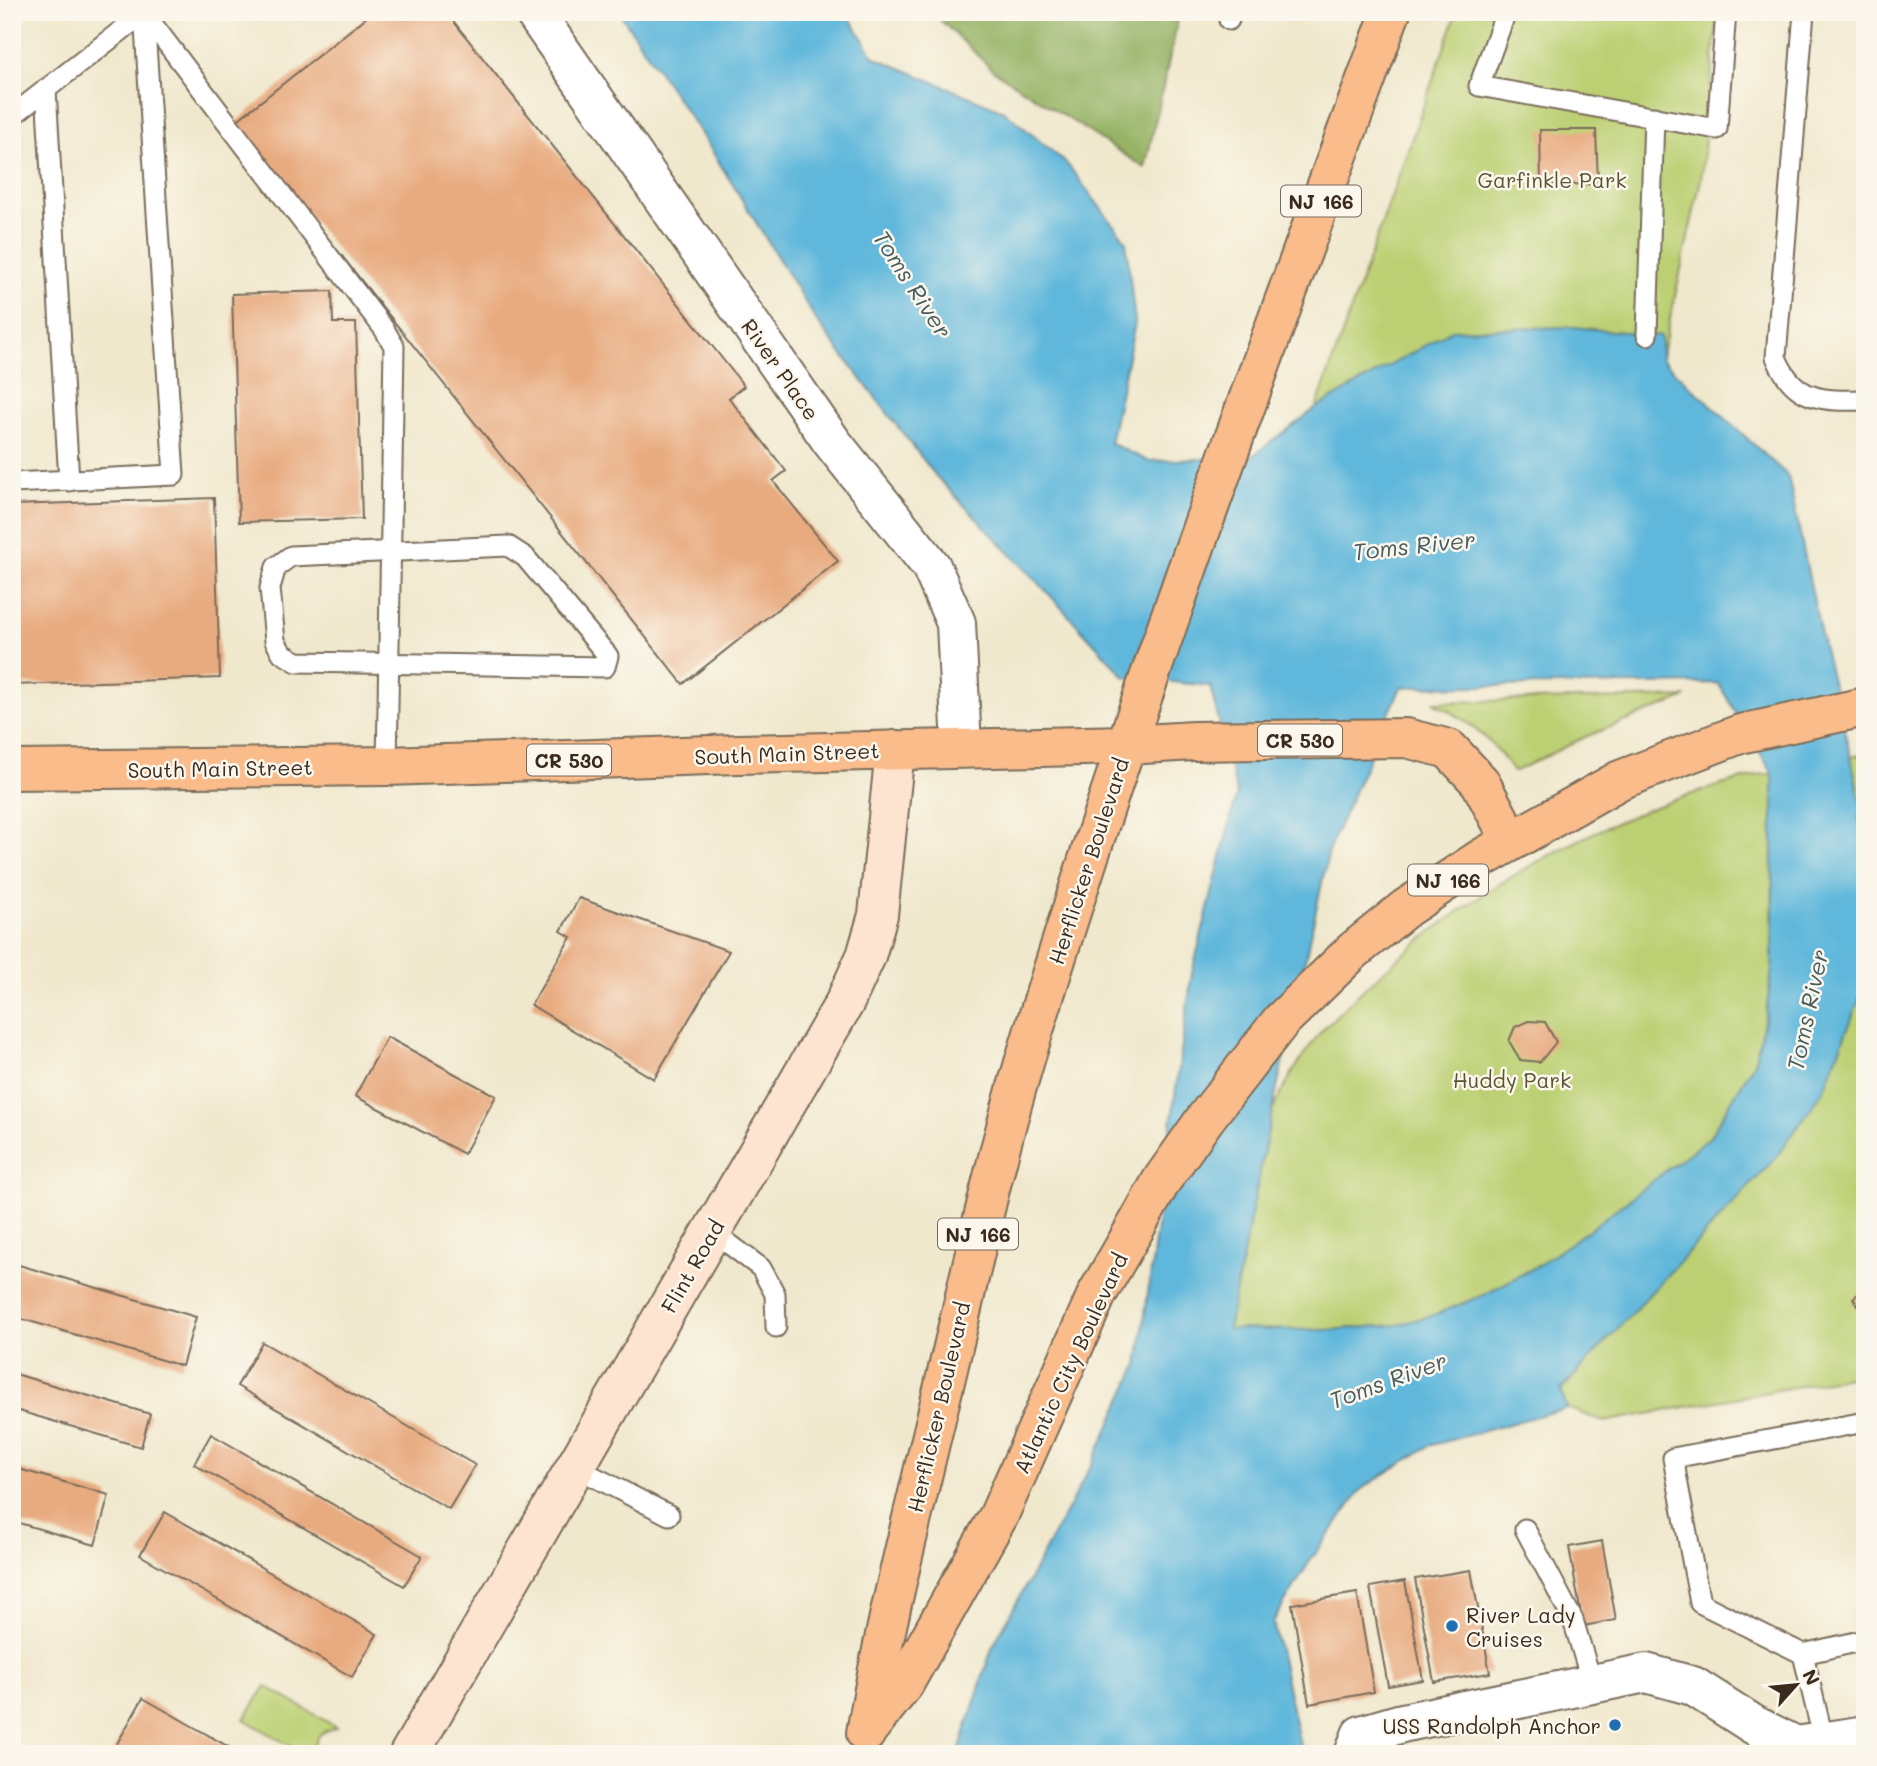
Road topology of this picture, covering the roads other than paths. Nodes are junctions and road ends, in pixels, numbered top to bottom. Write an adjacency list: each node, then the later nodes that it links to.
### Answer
1 (534, 12): 18 (street, River Place)
2 (1391, 12): 17 (main road, Herflicker Boulevard / NJ 166)
3 (1506, 12): 9 (lane)
4 (1726, 12): 9 (lane)
5 (1804, 12): 11 (lane)
6 (144, 13): 7 (lane); 12 (lane); 14 (lane)
7 (46, 89): 8 (lane); 12 (lane)
8 (12, 116)
9 (1654, 117): 10 (lane)
10 (1647, 335)
11 (1865, 400)
12 (69, 481): 13 (lane)
13 (12, 483)
14 (390, 552): 15 (lane); 15 (lane); 15 (lane)
15 (388, 664): 20 (lane)
16 (1861, 710): 22 (main road, Atlantic City Boulevard / NJ 166)
17 (1126, 745): 18 (main road, South Main Street / CR 530); 22 (main road, South Main Street / CR 530); 33 (main road, Herflicker Boulevard / NJ 166)
18 (962, 748): 19 (main road, South Main Street / CR 530)
19 (895, 750): 20 (main road, South Main Street / CR 530); 23 (street, Flint Road)
20 (387, 766): 21 (main road, South Main Street / CR 530)
21 (12, 770)
22 (1511, 841): 33 (main road, Atlantic City Boulevard / NJ 166)
23 (712, 1231): 24 (lane); 26 (street, Flint Road)
24 (776, 1327)
25 (1865, 1422): 30 (lane)
26 (575, 1467): 27 (lane); 35 (street, Flint Road)
27 (669, 1516)
28 (1525, 1529): 31 (lane)
29 (1865, 1640): 30 (lane)
30 (1803, 1654): 34 (lane)
31 (1592, 1683): 34 (street); 36 (street)
32 (1865, 1735): 34 (street)
33 (860, 1743)
34 (1810, 1744): 37 (street)
35 (409, 1754)
36 (1353, 1754)
37 (1752, 1754)

